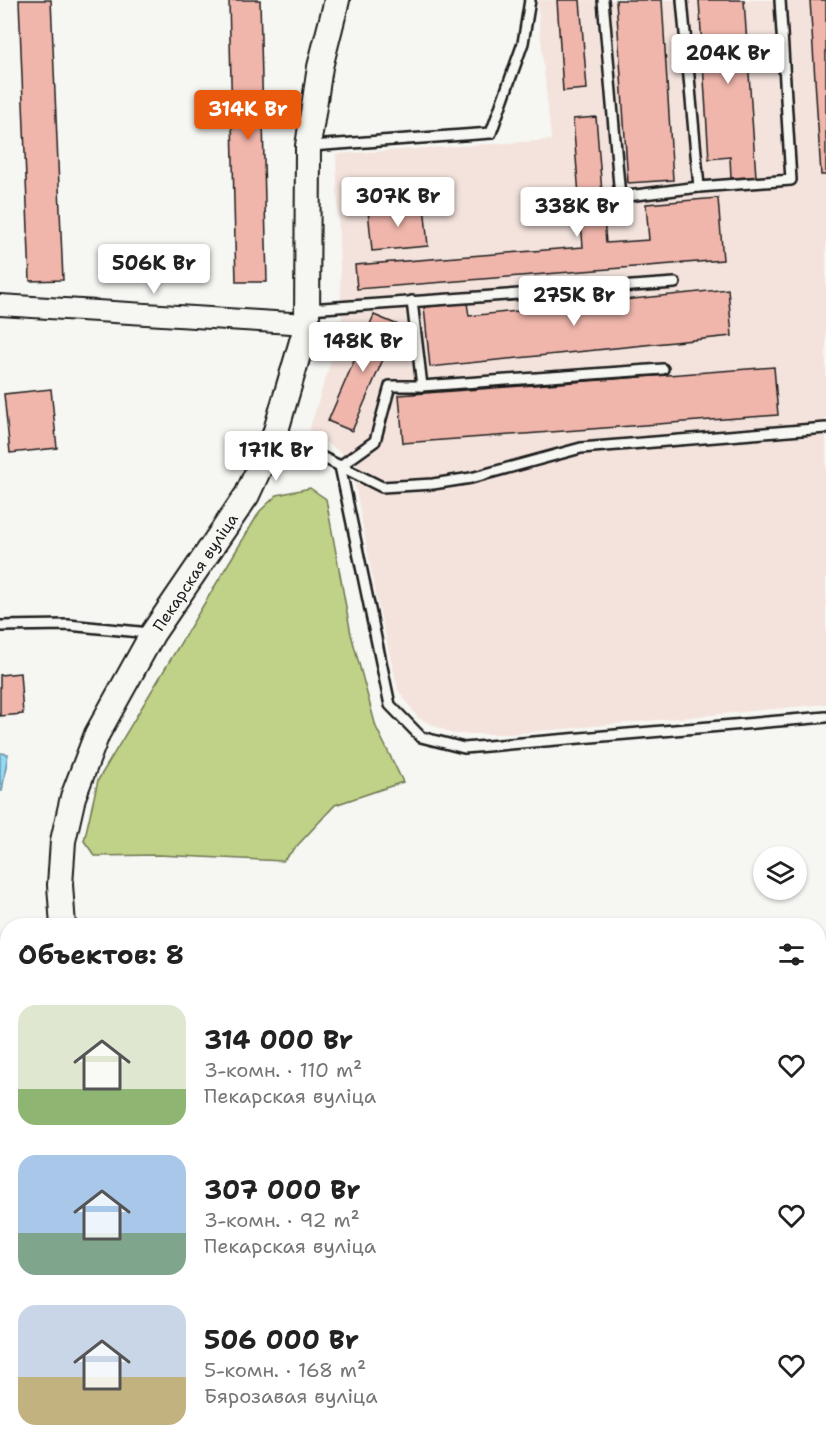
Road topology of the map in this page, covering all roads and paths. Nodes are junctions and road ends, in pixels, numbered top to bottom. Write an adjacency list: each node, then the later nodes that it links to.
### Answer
1 (337, 0): 6 (street, Пекарская вуліца)
2 (530, 0): 6 (lane)
3 (603, 0): 7 (lane)
4 (682, 0): 7 (lane)
5 (780, 0): 7 (lane)
6 (308, 146): 11 (street, Пекарская вуліца)
7 (699, 187)
8 (675, 283): 9 (lane)
9 (412, 302): 11 (lane); 13 (lane)
10 (0, 305): 11 (street)
11 (307, 317): 15 (street, Пекарская вуліца)
12 (663, 369): 13 (lane)
13 (422, 386): 16 (lane)
14 (826, 428): 16 (lane)
15 (275, 434): 16 (lane); 18 (street, Пекарская вуліца)
16 (340, 466): 19 (lane)
17 (0, 626): 18 (lane)
18 (153, 633): 20 (street, Пекарская вуліца)
19 (826, 717)
20 (62, 918)

